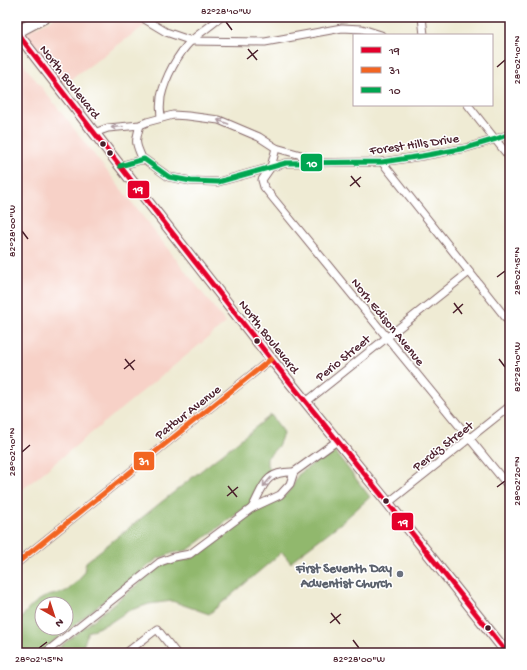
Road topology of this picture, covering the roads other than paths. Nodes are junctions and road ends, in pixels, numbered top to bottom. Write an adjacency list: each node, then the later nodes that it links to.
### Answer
1 (45, 17): 5 (main road)
2 (142, 17): 8 (street)
3 (221, 17): 8 (street)
4 (422, 17): 7 (street)
5 (17, 33): 12 (street, North Boulevard)
6 (378, 34): 8 (street)
7 (424, 34)
8 (192, 41): 10 (street)
9 (469, 106): 14 (street)
10 (161, 118): 11 (street); 15 (street, one-way to 10)
11 (140, 125): 12 (street, one-way to 12); 17 (street)
12 (94, 133): 20 (street, North Boulevard)
13 (510, 134): 14 (street, Forest Hills Drive)
14 (496, 140): 16 (street); 19 (street, Forest Hills Drive)
15 (276, 148): 18 (street); 21 (street)
16 (510, 158)
17 (143, 160): 20 (street); 21 (street, Forest Hills Drive)
18 (327, 162): 19 (street, Forest Hills Drive); 21 (street, Forest Hills Drive)
19 (382, 162): 22 (street)
20 (120, 166): 25 (street, North Boulevard)
21 (271, 167): 24 (street, Norh Edison Avenue)
22 (469, 272): 23 (street); 24 (street, Perio Street)
23 (510, 323)
24 (386, 337): 26 (street, Perio Street); 28 (street, Norh Edison Avenue)
25 (271, 359): 26 (street, North Boulevard); 34 (street, Patbur Avenue)
26 (306, 402): 29 (street, North Boulevard)
27 (510, 406): 28 (street, Perdiz Street)
28 (470, 439): 31 (street, Norh Edison Avenue); 32 (street, Perdiz Street)
29 (337, 441): 30 (street); 32 (street, North Boulevard)
30 (294, 472): 33 (street); 33 (street, one-way to 33)
31 (510, 488)
32 (388, 503): 35 (street, North Boulevard)
33 (252, 508): 36 (street)
34 (17, 562)
35 (506, 650)
36 (45, 653)
37 (126, 653): 38 (street)
38 (176, 653)

